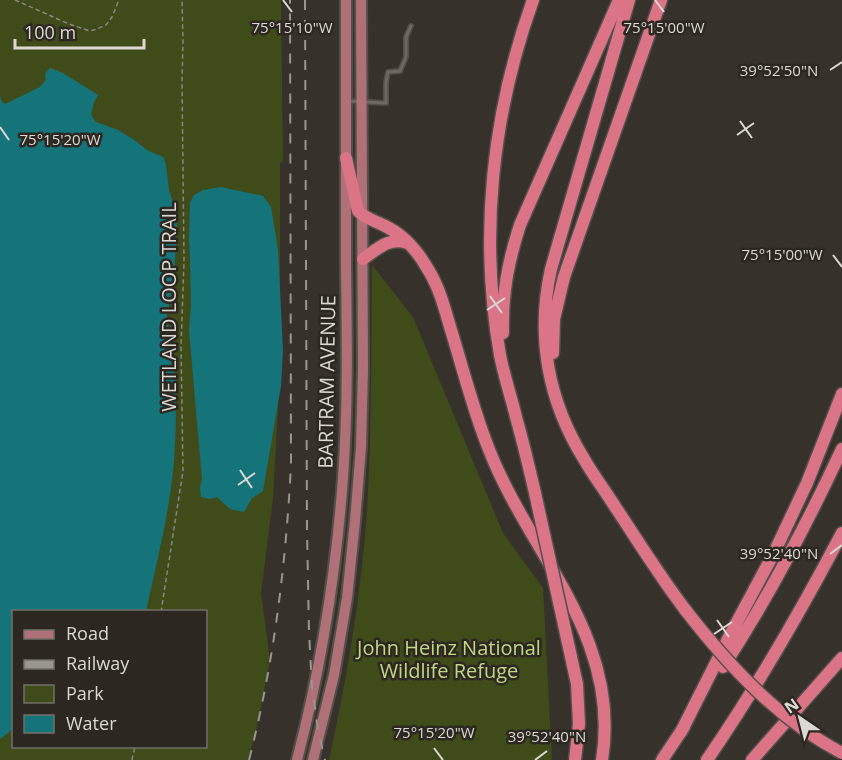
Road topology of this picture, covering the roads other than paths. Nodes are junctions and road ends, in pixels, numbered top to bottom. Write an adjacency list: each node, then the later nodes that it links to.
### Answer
1 (346, 0): 8 (main road, BARTRAM AVENUE)
2 (361, 0): 9 (main road, BARTRAM AVENUE)
3 (533, 0): 15 (highway)
4 (619, 0): 15 (highway)
5 (629, 0): 17 (highway)
6 (661, 0): 17 (highway)
7 (411, 26): 9 (lane)
8 (346, 101): 9 (lane); 10 (main road, BARTRAM AVENUE)
9 (361, 102): 11 (main road, BARTRAM AVENUE)
10 (346, 158): 11 (highway); 22 (main road, BARTRAM AVENUE)
11 (362, 215): 12 (highway); 13 (main road, BARTRAM AVENUE)
12 (409, 244): 13 (highway); 25 (highway)
13 (363, 259): 23 (main road, BARTRAM AVENUE)
14 (842, 394): 20 (highway)
15 (516, 417): 24 (highway, bridge)
16 (842, 450): 20 (highway)
17 (610, 498): 21 (highway, bridge)
18 (842, 533): 27 (highway)
19 (842, 658): 28 (highway)
20 (681, 732): 26 (highway)
21 (842, 753)
22 (297, 760)
23 (313, 760)
24 (576, 760)
25 (602, 760)
26 (662, 760)
27 (707, 760)
28 (752, 760)

